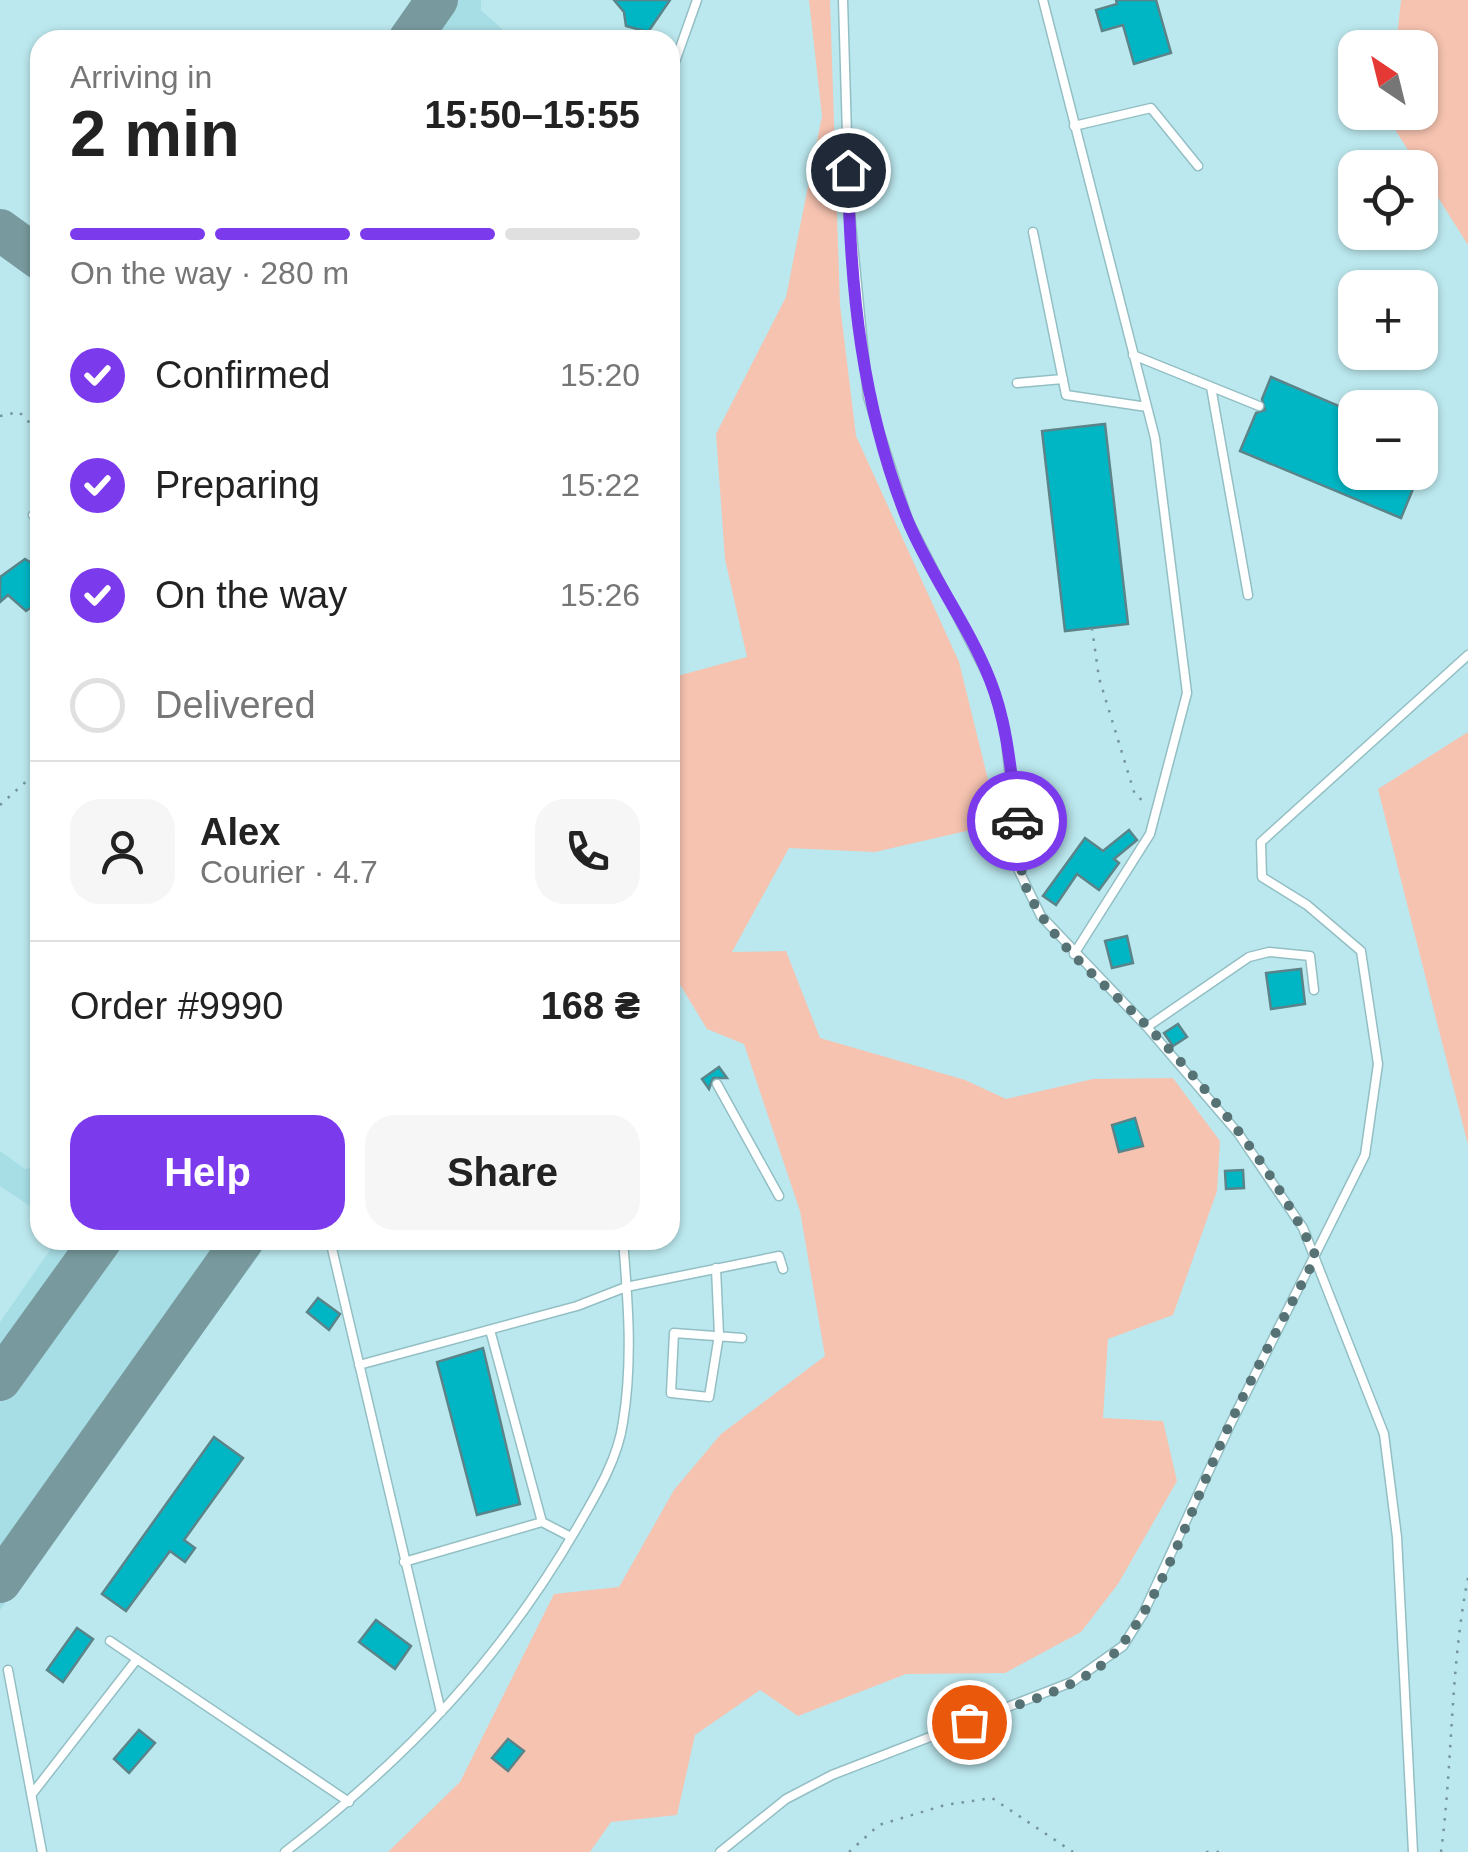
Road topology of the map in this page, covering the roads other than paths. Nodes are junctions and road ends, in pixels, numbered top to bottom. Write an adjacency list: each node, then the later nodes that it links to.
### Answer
1 (698, 0): 4 (lane)
2 (844, 0): 16 (lane)
3 (1043, 0): 5 (lane)
4 (680, 49)
5 (1074, 126): 6 (lane); 8 (lane)
6 (1198, 166)
7 (1032, 232): 9 (lane)
8 (1133, 355): 11 (lane); 12 (lane)
9 (1063, 379): 10 (lane); 12 (lane)
10 (1017, 383)
11 (1211, 386): 13 (lane); 14 (lane)
12 (1147, 406): 16 (lane)
13 (1259, 406)
14 (1248, 595)
15 (1468, 655): 23 (lane)
16 (1074, 954): 18 (lane)
17 (1314, 990): 18 (lane)
18 (1147, 1027): 23 (lane)
19 (717, 1084): 20 (lane)
20 (778, 1196)
21 (332, 1250): 30 (lane)
22 (624, 1250): 26 (lane)
23 (1316, 1257): 42 (lane); 43 (lane)
24 (716, 1268): 25 (lane); 26 (lane); 28 (lane)
25 (783, 1269)
26 (626, 1287): 27 (lane); 32 (lane)
27 (490, 1330): 30 (lane); 31 (lane)
28 (719, 1335): 28 (lane); 29 (lane)
29 (742, 1338)
30 (359, 1365): 33 (lane)
31 (542, 1522): 32 (lane); 33 (lane)
32 (571, 1538): 37 (lane)
33 (404, 1562): 37 (lane)
34 (110, 1641): 35 (lane)
35 (137, 1659): 38 (lane); 39 (lane)
36 (8, 1670): 38 (lane)
37 (441, 1712): 39 (lane)
38 (32, 1794): 40 (lane)
39 (350, 1802): 41 (lane)
40 (42, 1852)
41 (285, 1852)
42 (720, 1852)
43 (1413, 1852)

